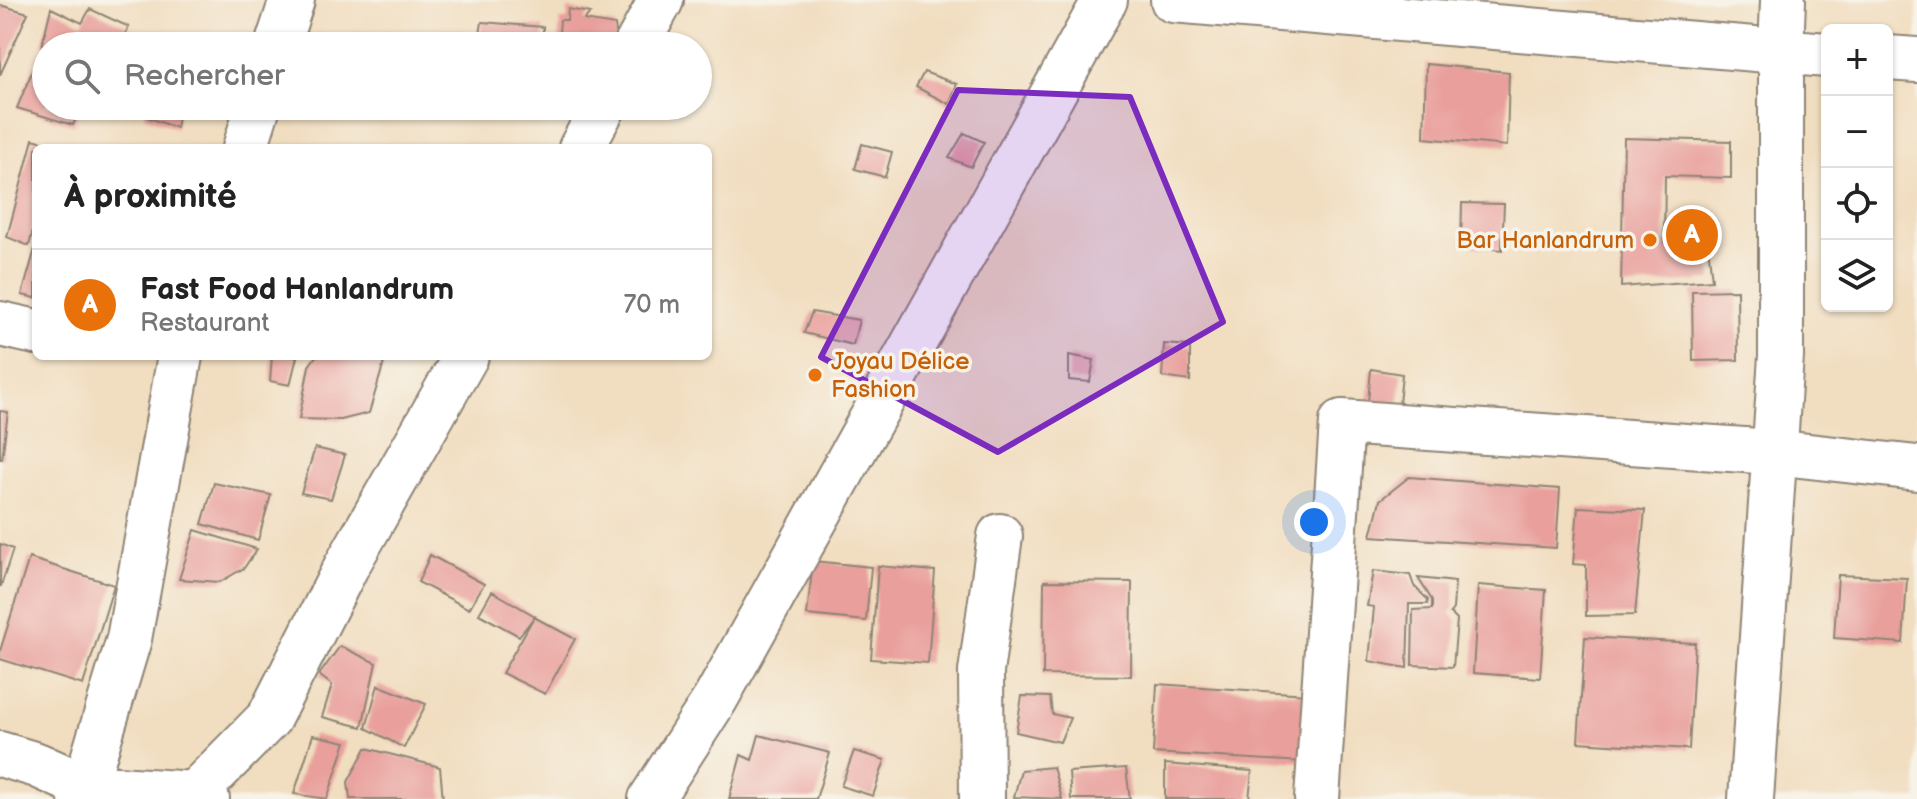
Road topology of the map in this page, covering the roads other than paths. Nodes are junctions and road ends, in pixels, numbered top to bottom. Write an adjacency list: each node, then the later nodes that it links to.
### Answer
1 (292, 0): 6 (street)
2 (661, 0): 7 (street)
3 (1105, 0): 26 (street)
4 (1173, 0): 8 (street)
5 (1783, 0): 8 (street)
6 (282, 32)
7 (644, 32)
8 (1781, 52): 9 (street); 20 (street)
9 (1821, 55)
10 (1893, 58): 11 (street)
11 (1917, 60)
12 (254, 120): 14 (street)
13 (596, 120): 15 (street)
14 (246, 144)
15 (583, 144)
16 (0, 324): 17 (street)
17 (32, 331)
18 (168, 360): 24 (street)
19 (464, 360): 25 (street)
20 (1773, 452): 21 (street); 28 (street); 29 (street)
21 (1917, 468)
22 (1000, 536): 27 (street)
23 (0, 754): 24 (street)
24 (84, 793): 25 (street)
25 (200, 796)
26 (651, 799)
27 (982, 799)
28 (1317, 799)
29 (1751, 799)

